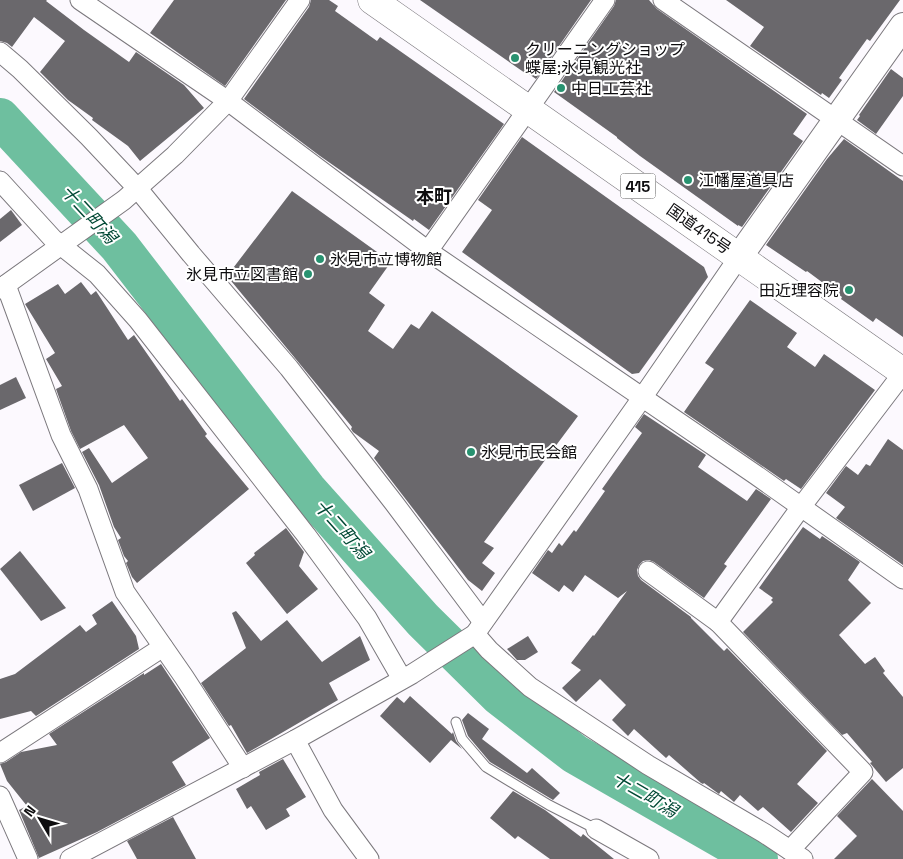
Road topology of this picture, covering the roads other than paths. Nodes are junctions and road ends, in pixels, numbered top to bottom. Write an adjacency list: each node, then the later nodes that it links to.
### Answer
1 (80, 0): 8 (street)
2 (300, 0): 8 (street)
3 (372, 0): 9 (highway, 国道415号 / 415)
4 (605, 0): 9 (street)
5 (662, 0): 10 (street)
6 (903, 26): 10 (street)
7 (0, 52): 13 (street)
8 (228, 101): 13 (street); 15 (street)
9 (527, 108): 15 (street); 16 (highway, 国道415号 / 415)
10 (836, 120): 11 (street); 16 (street)
11 (903, 166)
12 (0, 181): 14 (street)
13 (131, 195): 14 (street); 24 (street)
14 (65, 243): 17 (street); 26 (street)
15 (428, 251): 19 (street)
16 (739, 257): 18 (highway, 国道415号 / 415); 19 (street)
17 (3, 287): 25 (street)
18 (903, 373): 20 (street)
19 (642, 398): 20 (street); 24 (street)
20 (801, 507): 22 (street); 23 (street)
21 (648, 571): 23 (street)
22 (903, 579)
23 (718, 622): 33 (street)
24 (479, 628): 26 (street); 33 (street)
25 (164, 647): 29 (street); 30 (street)
26 (407, 676): 28 (street)
27 (456, 722): 32 (lane)
28 (296, 740): 30 (street); 36 (street)
29 (0, 753)
30 (243, 768): 35 (street)
31 (0, 796): 34 (street)
32 (596, 830): 37 (street)
33 (796, 855)
34 (28, 859)
35 (70, 859)
36 (369, 859)
37 (649, 859)

